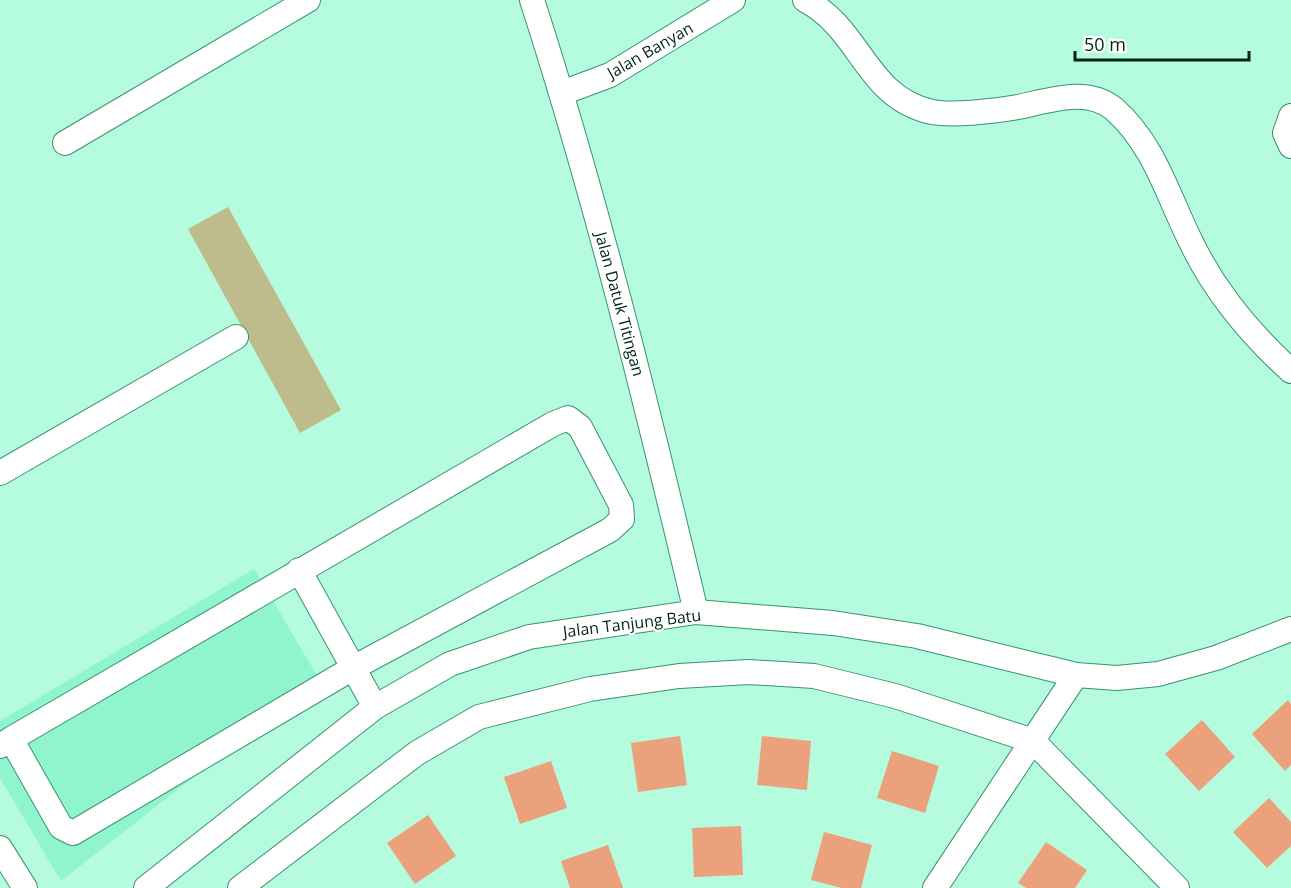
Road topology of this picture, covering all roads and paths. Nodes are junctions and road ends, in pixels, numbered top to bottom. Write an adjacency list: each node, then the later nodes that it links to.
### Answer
1 (308, 0): 7 (street)
2 (532, 0): 5 (street, Jalan Datuk Titingan)
3 (733, 0): 5 (street, Jalan Banyan)
4 (806, 0): 10 (street)
5 (562, 93): 13 (street, Jalan Datuk Titingan)
6 (1291, 116): 8 (street)
7 (64, 143)
8 (1291, 146)
9 (236, 337): 11 (street)
10 (1291, 370)
11 (0, 473)
12 (299, 570): 15 (street); 15 (street); 19 (street)
13 (696, 612): 16 (street, Jalan Tanjung Batu); 17 (street, Jalan Tanjung Batu)
14 (1291, 629): 16 (street, Jalan Tanjung Batu)
15 (354, 668): 17 (street); 19 (street)
16 (1076, 675): 18 (street)
17 (375, 707): 22 (street, Jalan Tanjung Batu)
18 (1033, 741): 23 (street); 24 (street); 25 (street)
19 (5, 743)
20 (0, 848): 21 (street)
21 (25, 888)
22 (146, 888)
23 (240, 888)
24 (935, 888)
25 (1177, 888)

